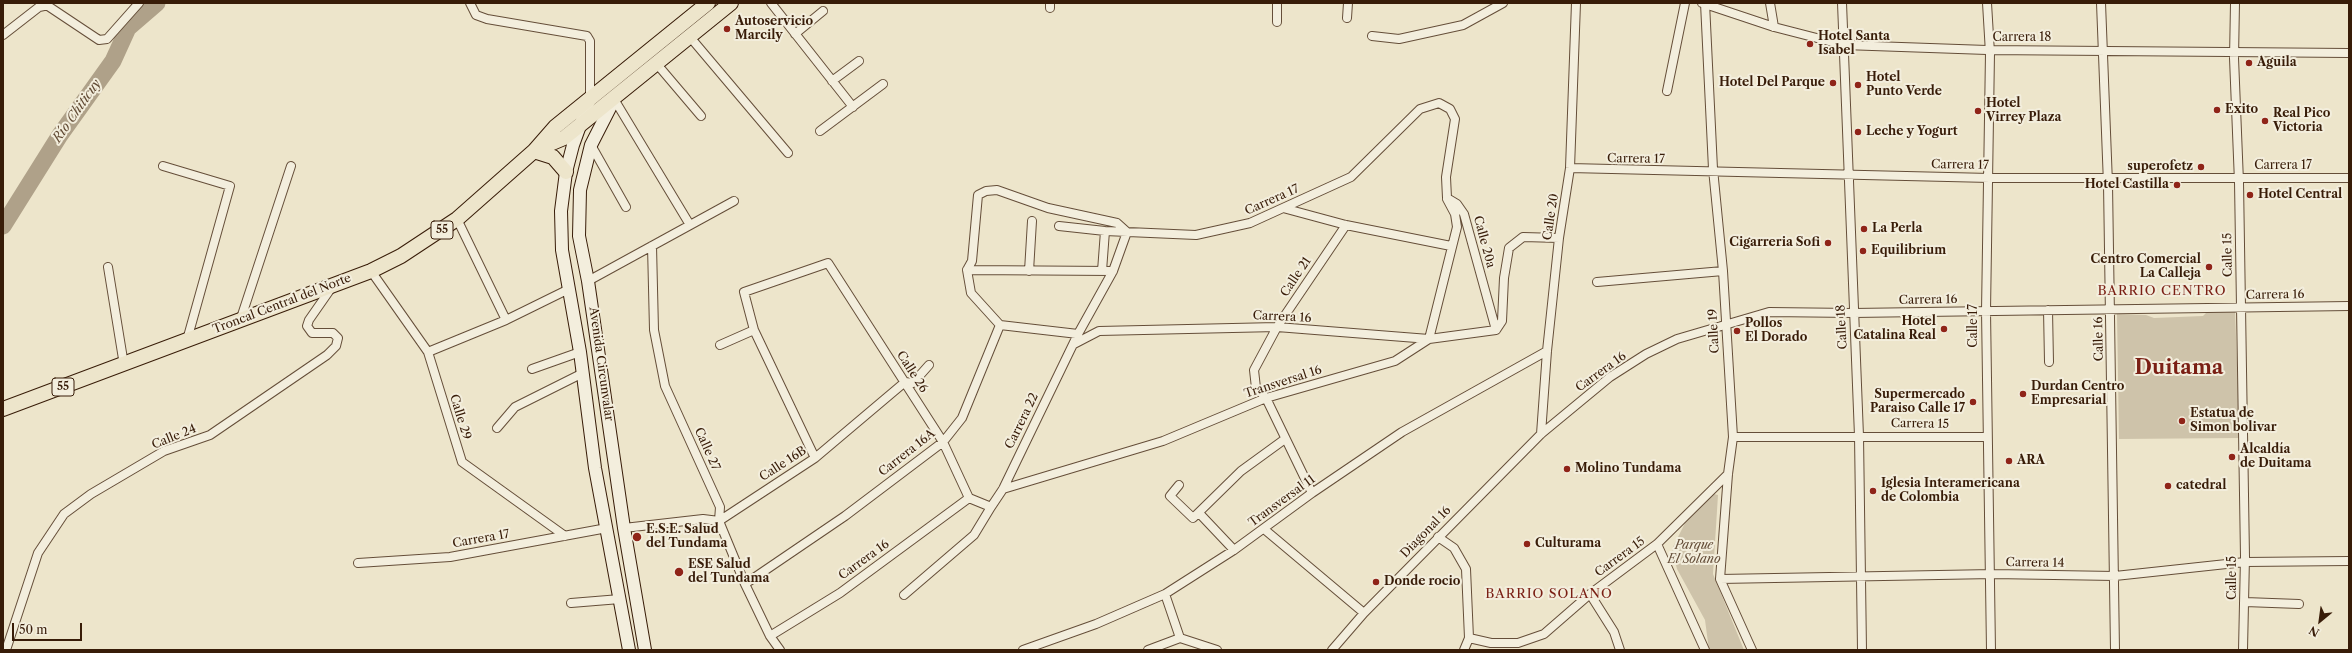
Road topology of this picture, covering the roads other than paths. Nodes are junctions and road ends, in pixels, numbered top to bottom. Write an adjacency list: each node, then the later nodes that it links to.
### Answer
1 (139, 3): 22 (street)
2 (470, 3): 37 (street)
3 (708, 3): 32 (highway, 55)
4 (731, 3): 24 (highway, Avenida Circunvalar / 55)
5 (771, 3): 21 (street)
6 (1277, 3): 19 (street)
7 (1348, 3): 18 (street)
8 (1503, 3): 23 (street)
9 (1576, 3): 48 (street, Calle 20)
10 (1685, 3): 36 (street)
11 (1704, 3): 20 (street, Carrera 18); 50 (street, Calle 19)
12 (1770, 3): 20 (street)
13 (1842, 3): 25 (street, Calle 18)
14 (1987, 3): 26 (street, Calle 17)
15 (2101, 3): 27 (street, Calle 16)
16 (2235, 3): 28 (street, Calle 15)
17 (822, 11): 21 (street)
18 (1348, 18)
19 (1277, 22)
20 (1774, 28): 25 (street, Carrera 18)
21 (795, 34): 33 (street)
22 (3, 35)
23 (1372, 36)
24 (690, 37): 31 (highway, Avenida Circunvalar / 55); 45 (street)
25 (1844, 45): 26 (street, Carrera 18); 51 (street, Calle 18)
26 (1990, 50): 27 (street, Carrera 18); 52 (street, Calle 17)
27 (2103, 51): 28 (street, Carrera 18); 53 (street, Calle 16)
28 (2234, 52): 29 (street, Carrera 18); 55 (street, Calle 15)
29 (2349, 53)
30 (859, 61): 33 (street)
31 (656, 63): 35 (highway, Avenida Circunvalar / 55); 40 (street)
32 (616, 77): 35 (highway); 37 (highway, 55)
33 (832, 80): 39 (street)
34 (883, 84): 39 (street)
35 (625, 89): 38 (main road, Avenida Circunvalar); 41 (highway, Avenida Circunvalar / 55)
36 (1667, 91)
37 (590, 98): 41 (main road, Avenida Circunvalar); 44 (highway, 55)
38 (614, 99): 43 (main road, Avenida Circunvalar); 62 (street)
39 (853, 107): 42 (street)
40 (701, 116)
41 (582, 124): 44 (highway, Avenida Circunvalar / 55); 49 (main road, Avenida Circunvalar)
42 (820, 131)
43 (590, 145): 58 (street); 77 (main road, Avenida Circunvalar)
44 (534, 151): 49 (highway); 60 (highway, Troncal Central del Norte / 55)
45 (788, 153)
46 (163, 166): 96 (street)
47 (291, 166): 87 (street)
48 (1570, 168): 50 (street, Carrera 17); 67 (street, Calle 20)
49 (566, 172): 80 (main road, Avenida Circunvalar)
50 (1714, 172): 51 (street, Carrera 17); 76 (street, Calle 19)
51 (1848, 174): 52 (street, Carrera 17); 86 (street, Calle 18)
52 (1990, 178): 53 (street, Carrera 17); 85 (street, Calle 17)
53 (2107, 178): 55 (street, Carrera 17); 83 (street, Calle 16)
54 (2349, 178): 55 (street, Carrera 17)
55 (2238, 179): 82 (street, Calle 15)
56 (1447, 198): 59 (street, Carrera 17); 69 (street); 93 (street, Calle 20a)
57 (734, 201): 62 (street)
58 (626, 207)
59 (1283, 208): 63 (street); 66 (street, Carrera 17)
60 (457, 219): 72 (highway, Troncal Central del Norte / 55); 88 (street)
61 (1032, 221): 73 (street)
62 (690, 225): 68 (street)
63 (1346, 225): 69 (street); 91 (street, Calle 21)
64 (1059, 226): 65 (street, Carrera 17)
65 (1105, 231): 66 (street, Carrera 17); 74 (street)
66 (1127, 232): 71 (street); 75 (street, Carrera 22)
67 (1559, 238): 93 (street); 99 (street, Calle 20)
68 (652, 246): 77 (street); 127 (street, Calle 27)
69 (1451, 246): 95 (street)
70 (108, 267): 103 (street)
71 (967, 270): 73 (street); 90 (street)
72 (371, 271): 79 (highway, Troncal Central del Norte / 55); 100 (street, Calle 29)
73 (1030, 271): 74 (street)
74 (1102, 271): 75 (street)
75 (1112, 271): 94 (street, Carrera 22)
76 (1723, 271): 78 (street); 89 (street, Calle 19)
77 (588, 281): 118 (main road, Avenida Circunvalar)
78 (1598, 282)
79 (334, 284): 87 (highway, Troncal Central del Norte / 55); 154 (street, Calle 24)
80 (570, 289): 88 (street); 101 (main road, Avenida Circunvalar)
81 (2349, 306): 82 (street, Carrera 16)
82 (2241, 308): 83 (street, Carrera 16); 137 (street, Calle 15)
83 (2110, 309): 84 (street, Carrera 16); 139 (street, Calle 16)
84 (2048, 310): 85 (street, Carrera 16); 102 (street)
85 (1986, 311): 86 (street, Carrera 16); 114 (street, Calle 17)
86 (1853, 313): 89 (street, Carrera 16); 112 (street, Calle 18)
87 (241, 318): 96 (highway, Troncal Central del Norte / 55)
88 (506, 320): 100 (street)
89 (1726, 324): 111 (street, Carrera 16); 113 (street, Calle 19)
90 (1000, 325): 94 (street); 116 (street, Carrera 16A)
91 (1277, 327): 95 (street, Carrera 16); 97 (street, Carrera 16); 108 (street, Calle 21)
92 (754, 330): 98 (street); 107 (street, Calle 26); 117 (street)
93 (1496, 330): 95 (street, Carrera 16)
94 (1078, 334): 97 (street, Carrera 22)
95 (1429, 339): 108 (street, Transversal 16)
96 (187, 340): 103 (highway, Troncal Central del Norte / 55)
97 (1074, 344): 122 (street, Carrera 22)
98 (720, 345)
99 (1547, 351): 111 (street, Calle 20); 123 (street, Transversal 11)
100 (428, 352): 131 (street, Calle 29)
101 (580, 352): 105 (street); 106 (main road, Avenida Circunvalar)
102 (2049, 362)
103 (124, 365): 109 (highway, Troncal Central del Norte / 55)
104 (929, 365): 107 (street, Calle 16B)
105 (532, 369)
106 (583, 373): 110 (street); 119 (main road, Avenida Circunvalar)
107 (905, 382): 116 (street, Calle 26); 117 (street, Calle 16B)
108 (1266, 398): 115 (street, Calle 21); 122 (street, Transversal 16)
109 (3, 409)
110 (497, 428)
111 (1541, 434): 132 (street, Diagonal 16)
112 (1859, 436): 113 (street, Carrera 15); 114 (street, Carrera 15); 140 (street, Calle 18)
113 (1733, 437): 120 (street, Calle 19)
114 (1987, 437): 138 (street, Calle 17)
115 (1285, 439): 123 (street, Calle 21); 126 (street)
116 (943, 442): 124 (street, Calle 26); 142 (street, Carrera 16A)
117 (815, 458): 127 (street, Calle 16B)
118 (616, 464): 119 (main road); 129 (main road, Avenida Circunvalar)
119 (595, 468): 128 (main road, Avenida Circunvalar)
120 (1728, 474): 133 (street, Carrera 15); 141 (street, Calle 19)
121 (1179, 485): 126 (street)
122 (1003, 489): 125 (street, Carrera 22)
123 (1312, 493): 130 (street, Transversal 11)
124 (969, 498): 125 (street); 151 (street, Carrera 16)
125 (992, 507): 145 (street, Carrera 22)
126 (1199, 513): 134 (street)
127 (719, 521): 129 (street); 142 (street, Calle 27)
128 (606, 528): 131 (street, Carrera 17); 146 (main road, Avenida Circunvalar)
129 (624, 528): 156 (main road, Avenida Circunvalar)
130 (1264, 529): 134 (street, Transversal 11); 150 (street)
131 (565, 536): 136 (street, Carrera 17)
132 (1438, 537): 150 (street, Diagonal 16); 153 (street)
133 (1657, 544): 144 (street, Carrera 15); 164 (street)
134 (1234, 550): 143 (street, Transversal 11)
135 (2349, 561): 137 (street, Carrera 14)
136 (358, 562)
137 (2244, 562): 139 (street, Carrera 14); 147 (street, Calle 15)
138 (1990, 574): 139 (street, Carrera 14); 140 (street, Carrera 14); 167 (street, Calle 17)
139 (2115, 576): 168 (street, Calle 16)
140 (1862, 578): 141 (street, Carrera 14); 166 (street, Calle 18)
141 (1720, 579): 165 (street, Calle 19)
142 (745, 584): 151 (street, Calle 27)
143 (1165, 594): 152 (street); 158 (street, Transversal 11)
144 (1590, 594): 153 (street, Carrera 15); 163 (street)
145 (904, 595)
146 (620, 599): 148 (street); 155 (main road, Avenida Circunvalar)
147 (2245, 602): 149 (street); 169 (street, Calle 15)
148 (571, 603)
149 (2299, 604)
150 (1364, 613): 161 (street, Diagonal 16)
151 (770, 636): 157 (street, Calle 27)
152 (1180, 638): 159 (street); 160 (street)
153 (1469, 638): 162 (street)
154 (6, 650)
155 (629, 650)
156 (645, 650)
157 (780, 650)
158 (1023, 650)
159 (1148, 650)
160 (1217, 650)
161 (1332, 650)
162 (1464, 650)
163 (1620, 650)
164 (1705, 650)
165 (1752, 650)
166 (1862, 650)
167 (1991, 650)
168 (2115, 650)
169 (2243, 650)

